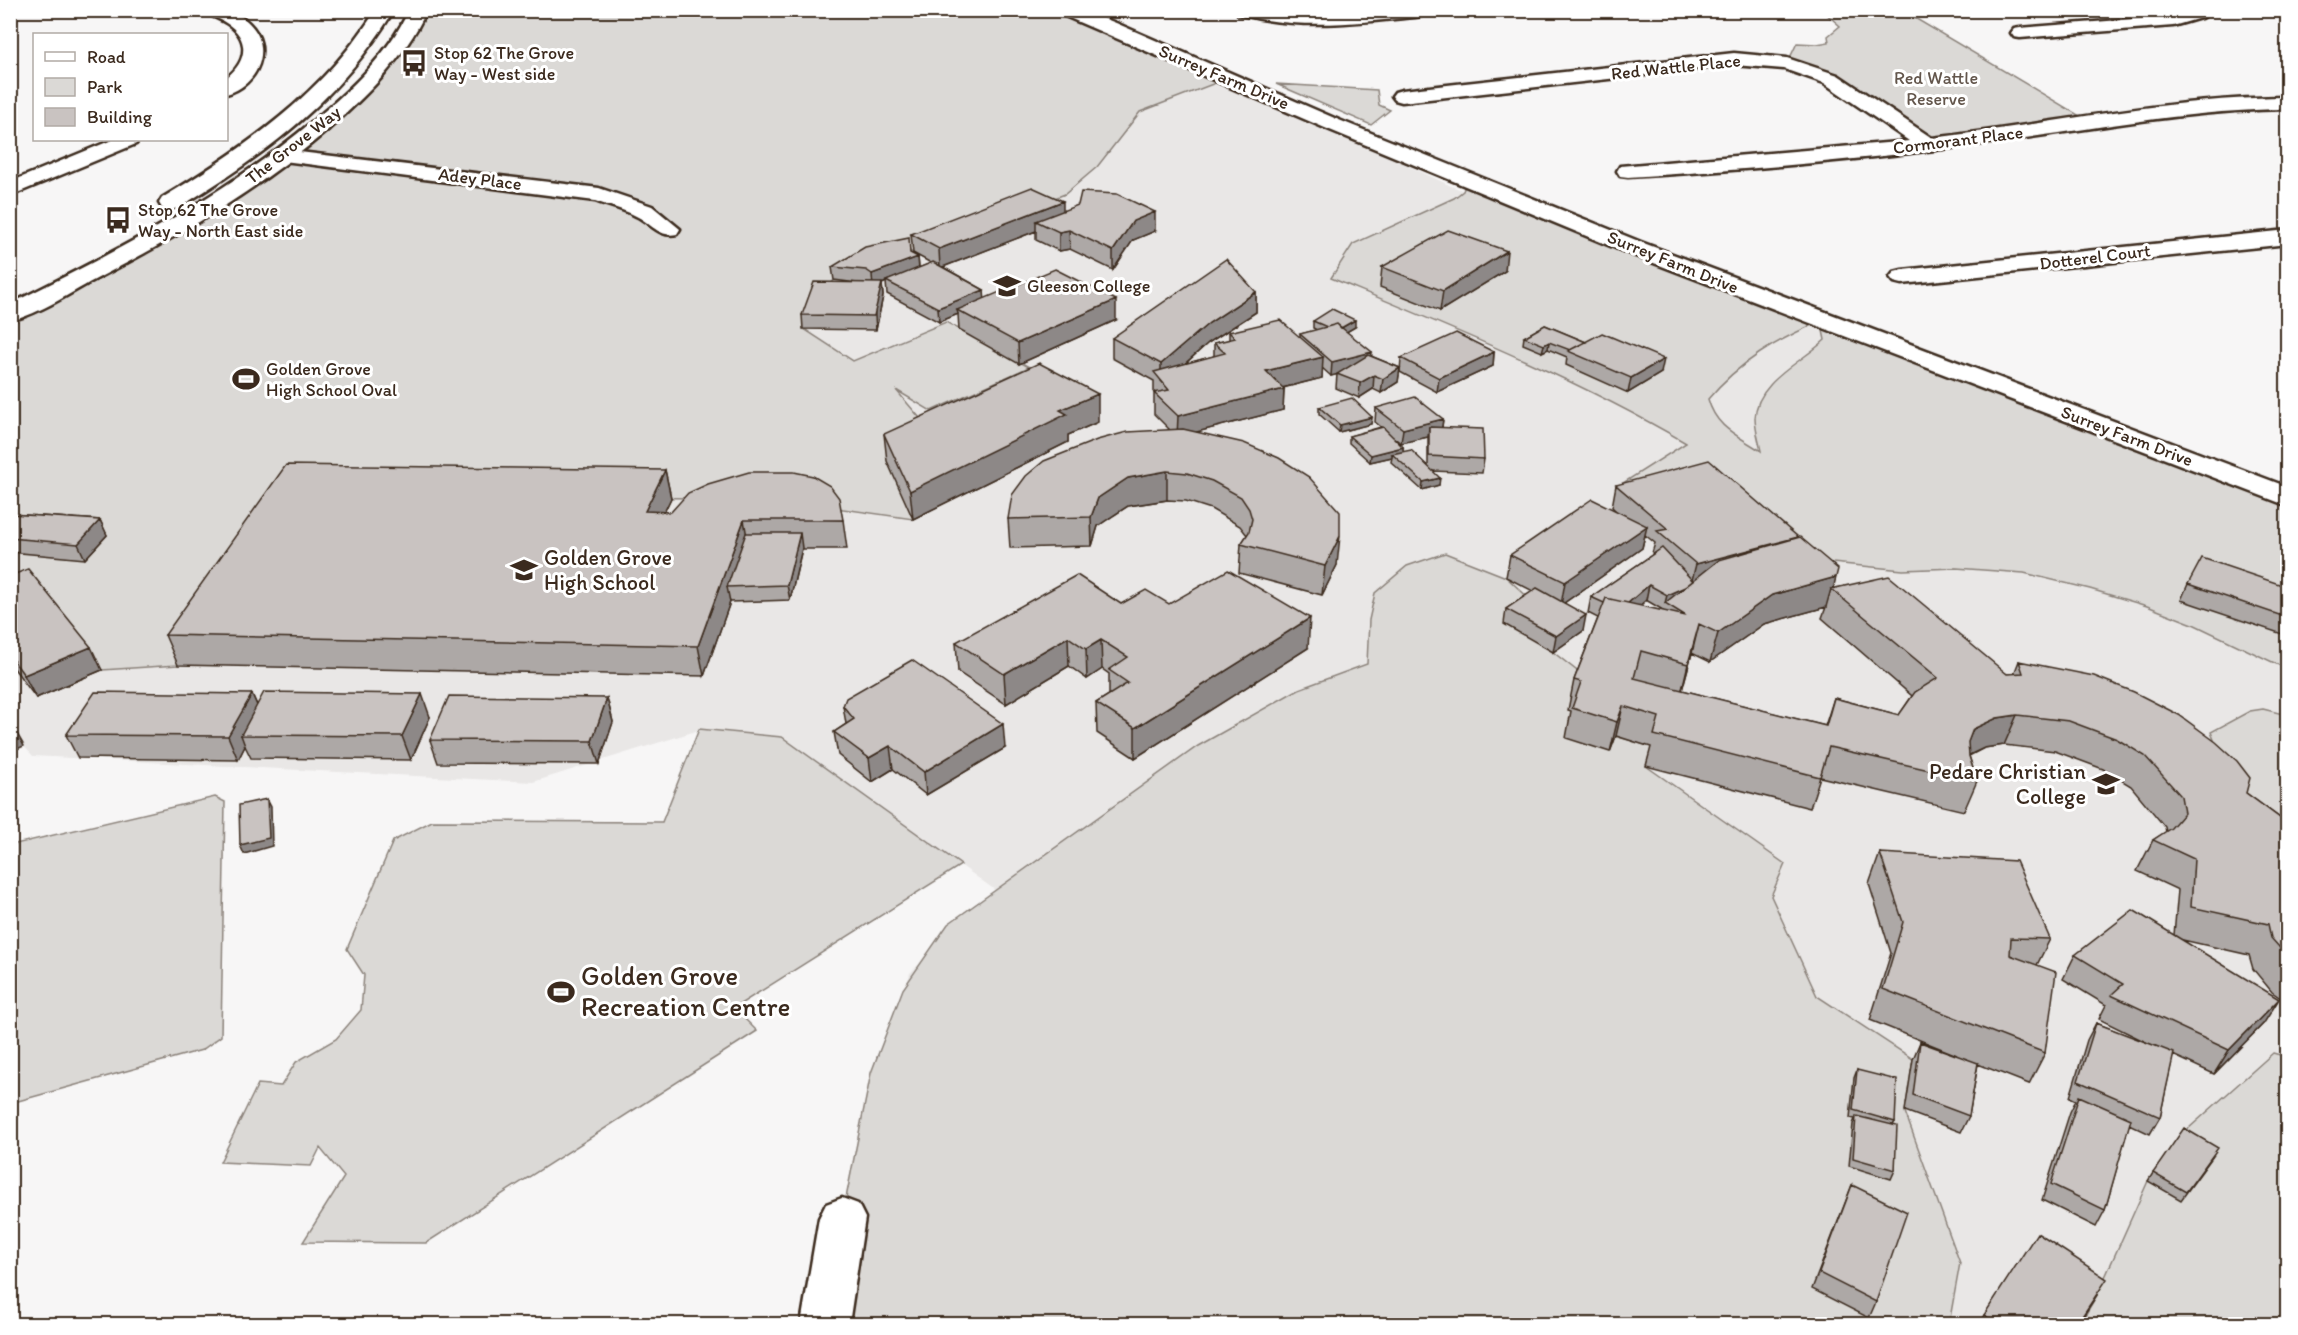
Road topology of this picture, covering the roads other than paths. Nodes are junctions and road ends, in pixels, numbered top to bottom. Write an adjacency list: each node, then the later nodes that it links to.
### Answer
1 (213, 10): 9 (street)
2 (385, 10): 14 (street, The Grove Way)
3 (418, 10): 15 (street, The Grove Way)
4 (1066, 10): 25 (street, Surrey Farm Drive)
5 (1244, 10): 7 (street)
6 (2197, 10): 8 (street)
7 (1415, 12)
8 (2020, 33)
9 (228, 86)
10 (1402, 96): 13 (street, Red Wattle Place)
11 (2288, 104): 13 (street, Cormorant Place)
12 (127, 141): 17 (street)
13 (1928, 144): 16 (street, Cormorant Place)
14 (246, 153): 15 (street, Adey Place); 18 (street, The Grove Way)
15 (283, 156): 19 (street, Adey Place); 24 (street, The Grove Way)
16 (1628, 171)
17 (10, 190)
18 (157, 211)
19 (669, 229)
20 (118, 233): 23 (street)
21 (2288, 237): 22 (street, Dotterel Court)
22 (1902, 277)
23 (10, 290)
24 (10, 314)
25 (2288, 497)
26 (842, 1218): 27 (street)
27 (825, 1324)

